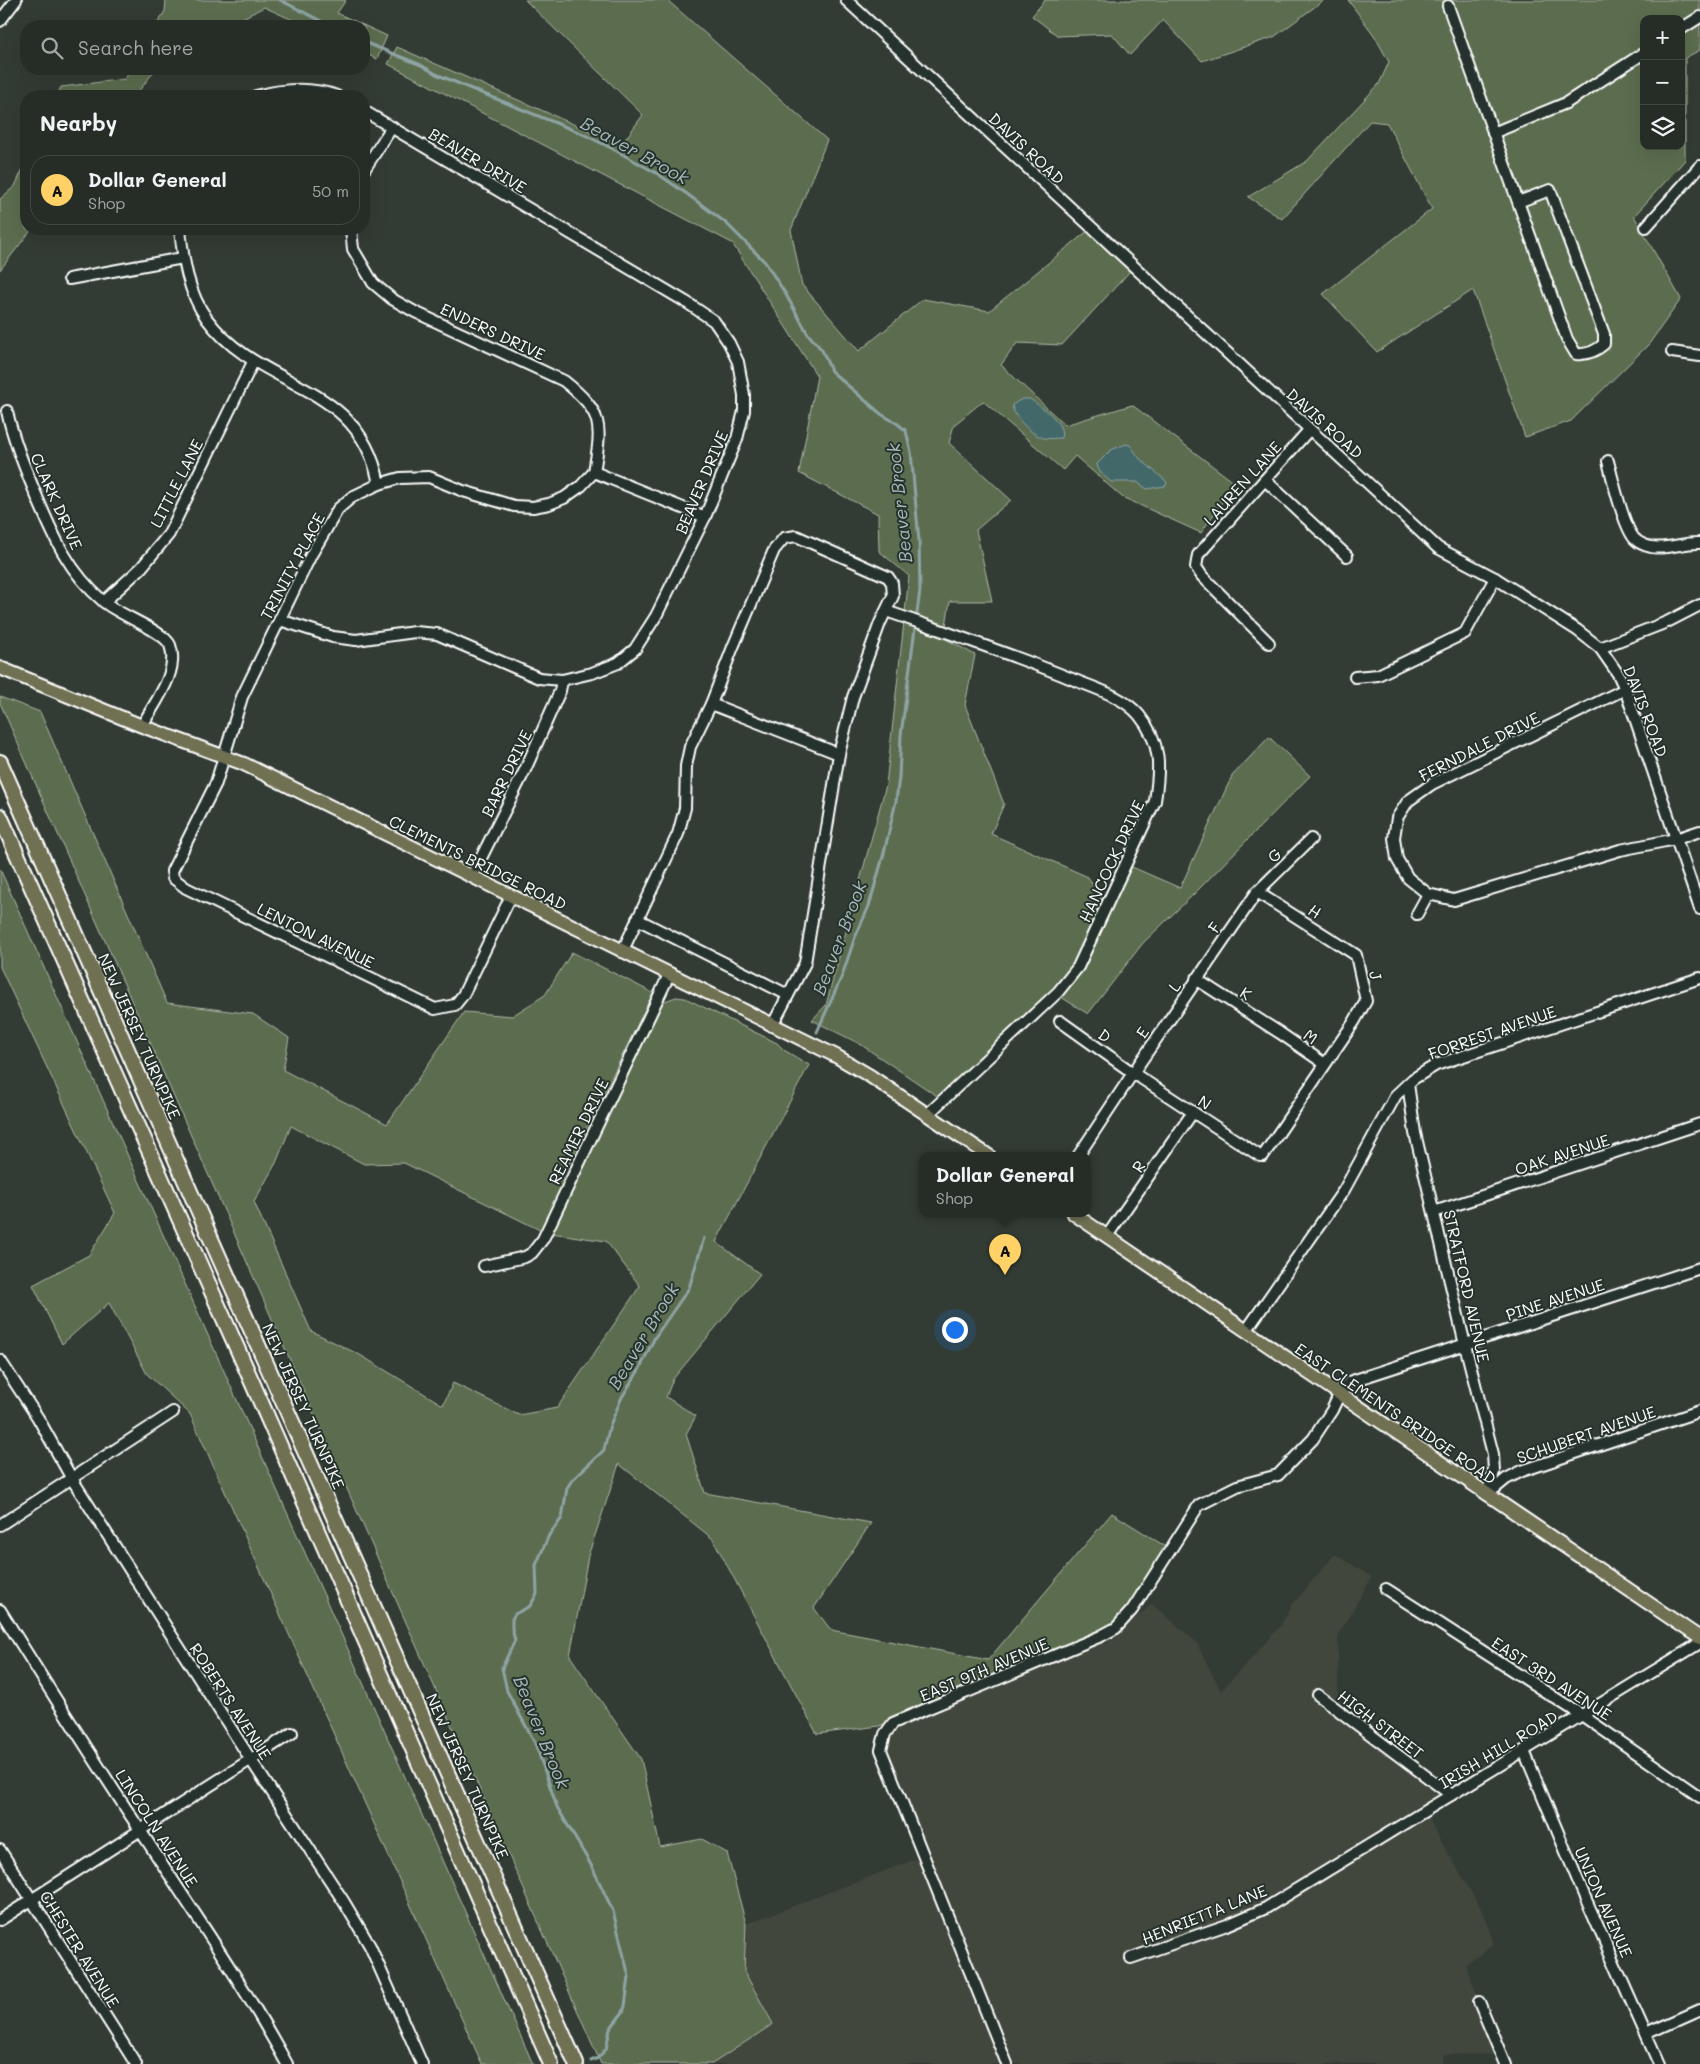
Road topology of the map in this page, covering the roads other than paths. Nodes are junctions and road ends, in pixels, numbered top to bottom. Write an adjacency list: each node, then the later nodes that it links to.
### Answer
1 (16, 0): 5 (street)
2 (846, 0): 25 (street, DAVIS ROAD)
3 (1448, 6): 12 (street)
4 (1700, 17): 6 (street)
5 (0, 21)
6 (1685, 26)
7 (1640, 56): 12 (street)
8 (286, 90): 9 (street)
9 (311, 90)
10 (370, 114): 11 (street, BEAVER DRIVE)
11 (392, 126): 13 (street); 30 (street, BEAVER DRIVE)
12 (1493, 133): 15 (street)
13 (370, 161)
14 (1700, 166): 16 (street)
15 (1518, 202): 15 (street)
16 (1646, 226)
17 (181, 235): 19 (street)
18 (352, 235): 27 (street, ENDERS DRIVE)
19 (183, 258): 20 (street); 23 (street)
20 (69, 278)
21 (1672, 352): 22 (street)
22 (1700, 356)
23 (253, 362): 29 (street); 34 (street, LITTLE LANE)
24 (7, 411): 34 (street, CLARK DRIVE)
25 (1309, 430): 28 (street, LAUREN LANE); 33 (street, DAVIS ROAD)
26 (1608, 462): 31 (street)
27 (594, 472): 29 (street, TRINITY PLACE); 30 (street)
28 (1265, 480): 32 (street); 38 (street, LAUREN LANE)
29 (379, 484): 37 (street, TRINITY PLACE)
30 (705, 517): 42 (street, BEAVER DRIVE)
31 (1700, 543)
32 (1347, 556)
33 (1495, 578): 39 (street, DAVIS ROAD); 41 (street)
34 (104, 602): 45 (street, CLARK DRIVE)
35 (1700, 605): 39 (street)
36 (886, 611): 44 (street); 46 (street); 75 (street, HANCOCK DRIVE)
37 (280, 620): 42 (street, BEAVER DRIVE); 47 (street, TRINITY PLACE)
38 (1269, 643)
39 (1600, 648): 43 (street, DAVIS ROAD)
40 (0, 668): 45 (main road, CLEMENTS BRIDGE ROAD)
41 (1355, 677)
42 (562, 680): 53 (street, BARR DRIVE)
43 (1625, 689): 52 (street, DAVIS ROAD); 56 (street, FERNDALE DRIVE)
44 (711, 704): 46 (street); 60 (street)
45 (142, 726): 47 (main road, CLEMENTS BRIDGE ROAD)
46 (838, 754): 66 (street)
47 (225, 756): 53 (main road, CLEMENTS BRIDGE ROAD); 54 (street, TRINITY PLACE)
48 (0, 762): 117 (highway, NEW JERSEY TURNPIKE)
49 (0, 816): 116 (highway)
50 (1700, 831): 52 (street, FERNDALE DRIVE)
51 (1311, 839): 55 (street, G)
52 (1676, 839): 56 (street, FERNDALE DRIVE); 58 (street, DAVIS ROAD)
53 (472, 876): 57 (main road, CLEMENTS BRIDGE ROAD)
54 (173, 878): 57 (street, LENTON AVENUE)
55 (1257, 892): 62 (street, H); 65 (street, F)
56 (1428, 894): 59 (street)
57 (512, 896): 61 (main road, CLEMENTS BRIDGE ROAD)
58 (1700, 909)
59 (1417, 914)
60 (637, 919): 61 (street); 66 (street)
61 (622, 952): 63 (main road, CLEMENTS BRIDGE ROAD)
62 (1356, 955): 71 (street, J)
63 (669, 975): 69 (main road, CLEMENTS BRIDGE ROAD); 82 (street, REAMER DRIVE)
64 (1700, 978): 73 (street, FORREST AVENUE)
65 (1196, 979): 67 (street, L); 70 (street, K)
66 (788, 995): 69 (street)
67 (1177, 1008): 72 (street, E)
68 (1060, 1021): 72 (street, D)
69 (772, 1026): 75 (main road, CLEMENTS BRIDGE ROAD)
70 (1280, 1033): 71 (street, M)
71 (1325, 1064): 74 (street, N)
72 (1133, 1073): 74 (street, N); 78 (street)
73 (1408, 1084): 79 (street, STRATFORD AVENUE); 84 (street, FORREST AVENUE)
74 (1193, 1112): 81 (street, R)
75 (928, 1114): 77 (main road)
76 (1700, 1124): 79 (street, OAK AVENUE)
77 (983, 1152)
78 (1081, 1152)
79 (1434, 1212): 85 (street, STRATFORD AVENUE)
80 (1078, 1217): 81 (main road, EAST CLEMENTS BRIDGE ROAD)
81 (1107, 1236): 84 (main road, EAST CLEMENTS BRIDGE ROAD)
82 (484, 1266)
83 (1700, 1268): 85 (street, PINE AVENUE)
84 (1246, 1331): 87 (main road, EAST CLEMENTS BRIDGE ROAD)
85 (1465, 1344): 87 (street, PINE AVENUE); 91 (street, STRATFORD AVENUE)
86 (0, 1360): 90 (street, ROBERTS AVENUE)
87 (1339, 1394): 91 (main road, EAST CLEMENTS BRIDGE ROAD); 118 (street, EAST 9TH AVENUE)
88 (1700, 1411): 91 (street, SCHUBERT AVENUE)
89 (172, 1412): 90 (street)
90 (72, 1480): 92 (street); 101 (street, ROBERTS AVENUE)
91 (1487, 1495): 95 (main road, EAST CLEMENTS BRIDGE ROAD)
92 (0, 1525)
93 (1386, 1589): 98 (street, EAST 3RD AVENUE)
94 (0, 1610): 104 (street, LINCOLN AVENUE)
95 (1700, 1638)
96 (1700, 1643): 98 (street, IRISH HILL ROAD)
97 (1318, 1695): 102 (street, HIGH STREET)
98 (1583, 1716): 100 (street, IRISH HILL ROAD); 103 (street, EAST 3RD AVENUE)
99 (292, 1733): 101 (street)
100 (1524, 1751): 102 (street, IRISH HILL ROAD); 112 (street, UNION AVENUE)
101 (250, 1760): 104 (street); 115 (street, ROBERTS AVENUE)
102 (1451, 1795): 105 (street, IRISH HILL ROAD)
103 (1700, 1796)
104 (141, 1831): 107 (street); 114 (street, LINCOLN AVENUE)
105 (1388, 1833): 109 (street, HENRIETTA LANE)
106 (0, 1850): 107 (street, CHESTER AVENUE)
107 (32, 1901): 108 (street); 113 (street, CHESTER AVENUE)
108 (0, 1920)
109 (1131, 1958)
110 (1479, 2002): 119 (street)
111 (1700, 2010): 112 (street)
112 (1646, 2034): 120 (street, UNION AVENUE)
113 (136, 2064)
114 (287, 2064)
115 (422, 2064)
116 (551, 2064)
117 (576, 2064)
118 (1007, 2064)
119 (1505, 2064)
120 (1659, 2064)

